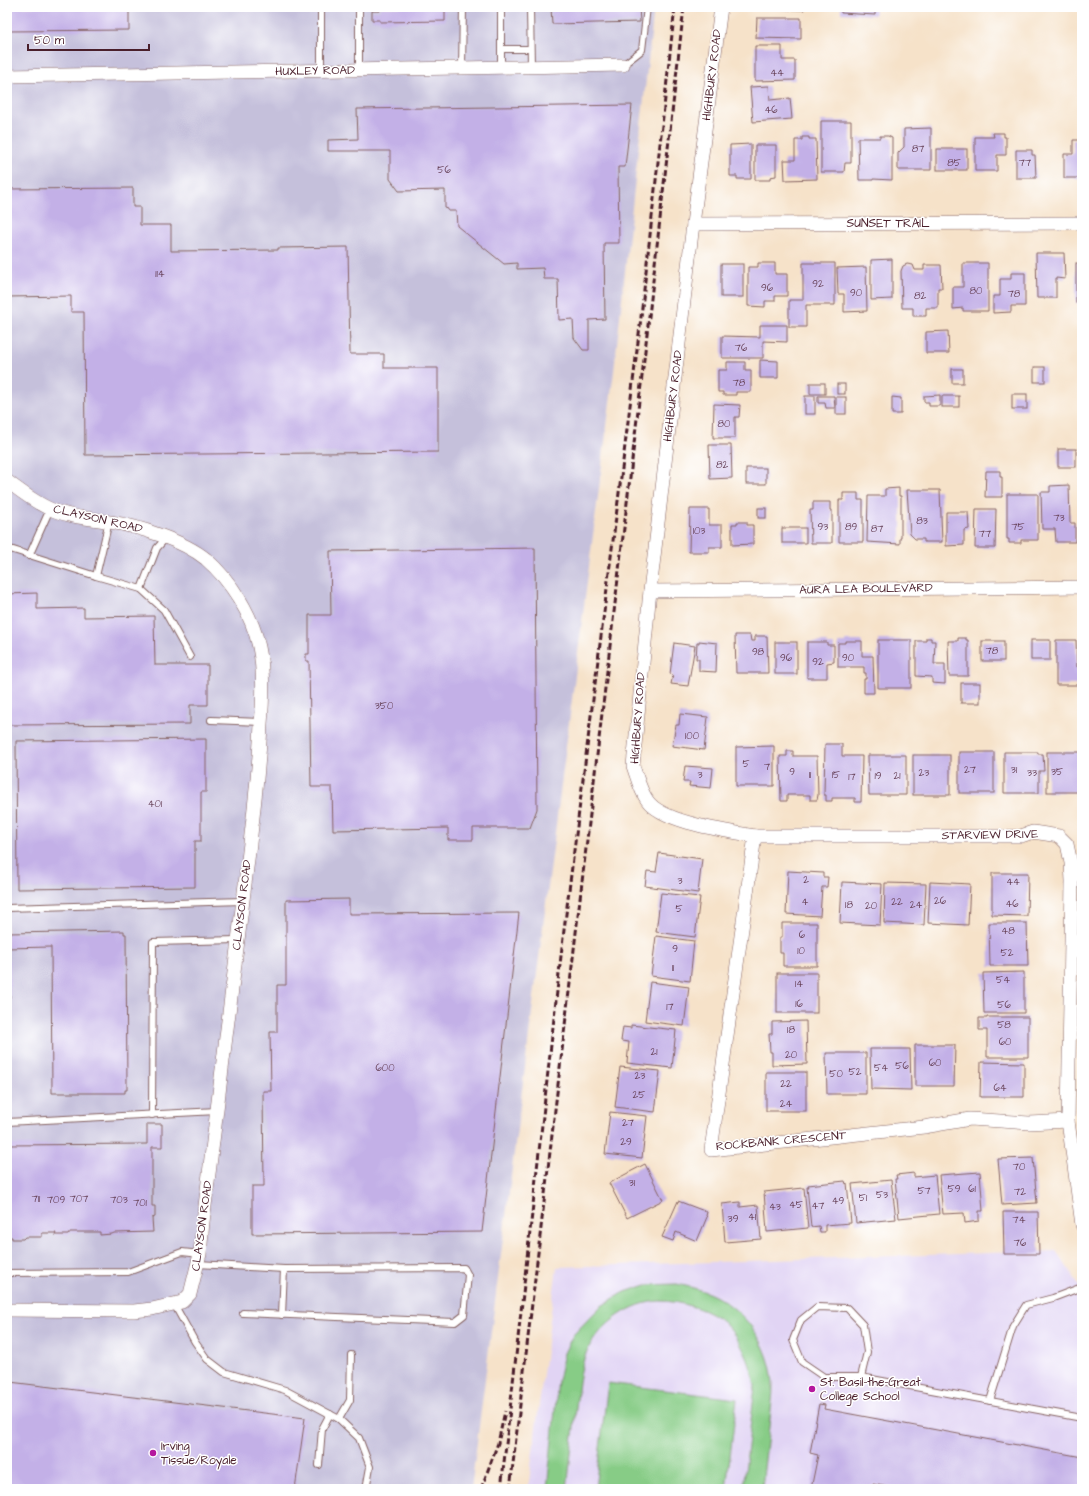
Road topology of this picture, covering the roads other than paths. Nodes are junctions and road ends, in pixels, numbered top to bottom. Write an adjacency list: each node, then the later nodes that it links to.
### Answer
1 (321, 7): 15 (lane)
2 (359, 7): 14 (lane)
3 (463, 7): 12 (lane)
4 (501, 7): 8 (lane)
5 (530, 7): 9 (lane)
6 (646, 7): 10 (lane)
7 (721, 7): 18 (street, HIGHBURY ROAD)
8 (501, 49): 9 (lane); 13 (lane)
9 (530, 50): 11 (lane)
10 (623, 65): 11 (street, HUXLEY ROAD)
11 (531, 67): 13 (street, HUXLEY ROAD)
12 (462, 68): 13 (street, HUXLEY ROAD); 14 (street, HUXLEY ROAD)
13 (501, 68)
14 (359, 70): 15 (street, HUXLEY ROAD)
15 (321, 71): 16 (street, HUXLEY ROAD)
16 (7, 76)
17 (1082, 223): 18 (street, SUNSET TRAIL)
18 (693, 224): 28 (street, HIGHBURY ROAD)
19 (7, 481): 20 (street, CLAYSON ROAD)
20 (50, 509): 21 (street, CLAYSON ROAD); 24 (lane)
21 (109, 521): 22 (street, CLAYSON ROAD); 25 (lane)
22 (166, 538): 27 (lane); 31 (street, CLAYSON ROAD)
23 (7, 548): 24 (lane)
24 (29, 556): 25 (lane)
25 (96, 576): 27 (lane)
26 (1082, 587): 28 (street, AURA LEA BOULEVARD)
27 (141, 589): 29 (lane)
28 (650, 591): 32 (street, HIGHBURY ROAD)
29 (190, 657)
30 (211, 720): 31 (lane)
31 (261, 722): 34 (street, CLAYSON ROAD)
32 (639, 786): 33 (street, STARVIEW DRIVE)
33 (755, 836): 39 (street, STARVIEW DRIVE); 39 (street, ROCKBANK CRESCENT)
34 (243, 900): 35 (lane); 36 (street, CLAYSON ROAD)
35 (7, 908)
36 (238, 940): 37 (street, CLAYSON ROAD); 38 (lane)
37 (217, 1111): 38 (lane); 42 (street, CLAYSON ROAD)
38 (152, 1115): 40 (lane)
39 (1068, 1121): 41 (street, STARVIEW DRIVE)
40 (7, 1122)
41 (1082, 1225)
42 (199, 1259): 43 (lane); 44 (lane); 46 (street, CLAYSON ROAD)
43 (284, 1268): 49 (lane); 49 (lane)
44 (7, 1273)
45 (1082, 1287): 52 (lane)
46 (174, 1304): 47 (street, CLAYSON ROAD); 53 (lane)
47 (7, 1310)
48 (243, 1313): 49 (lane)
49 (282, 1315)
50 (351, 1355): 55 (lane)
51 (861, 1377): 51 (lane); 52 (lane)
52 (990, 1401): 54 (lane)
53 (330, 1414): 55 (lane); 56 (lane)
54 (1082, 1418)
55 (339, 1419): 57 (lane)
56 (319, 1465)
57 (366, 1489)

